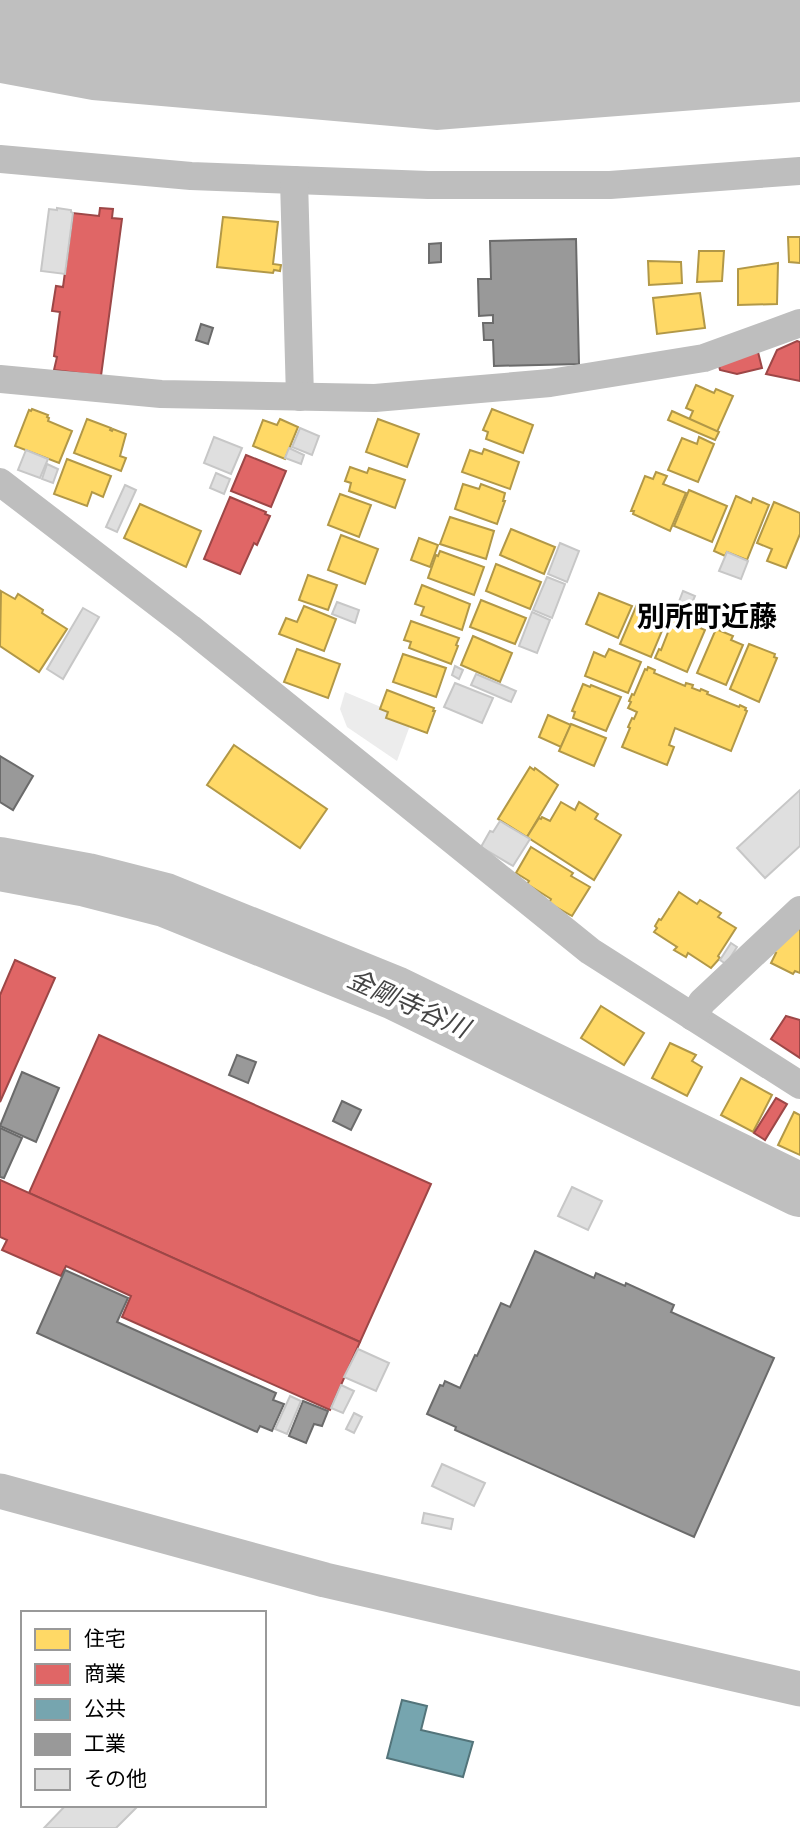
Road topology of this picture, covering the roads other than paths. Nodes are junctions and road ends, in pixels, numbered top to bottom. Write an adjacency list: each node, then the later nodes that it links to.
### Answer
1 (0, 159): 3 (street)
2 (800, 171): 3 (street)
3 (294, 180): 6 (street)
4 (800, 323): 6 (street)
5 (0, 379): 6 (street)
6 (300, 397)
7 (0, 482): 9 (street)
8 (800, 910): 9 (street)
9 (693, 1017): 10 (street)
10 (800, 1085)
11 (0, 1491): 12 (street)
12 (800, 1689)

